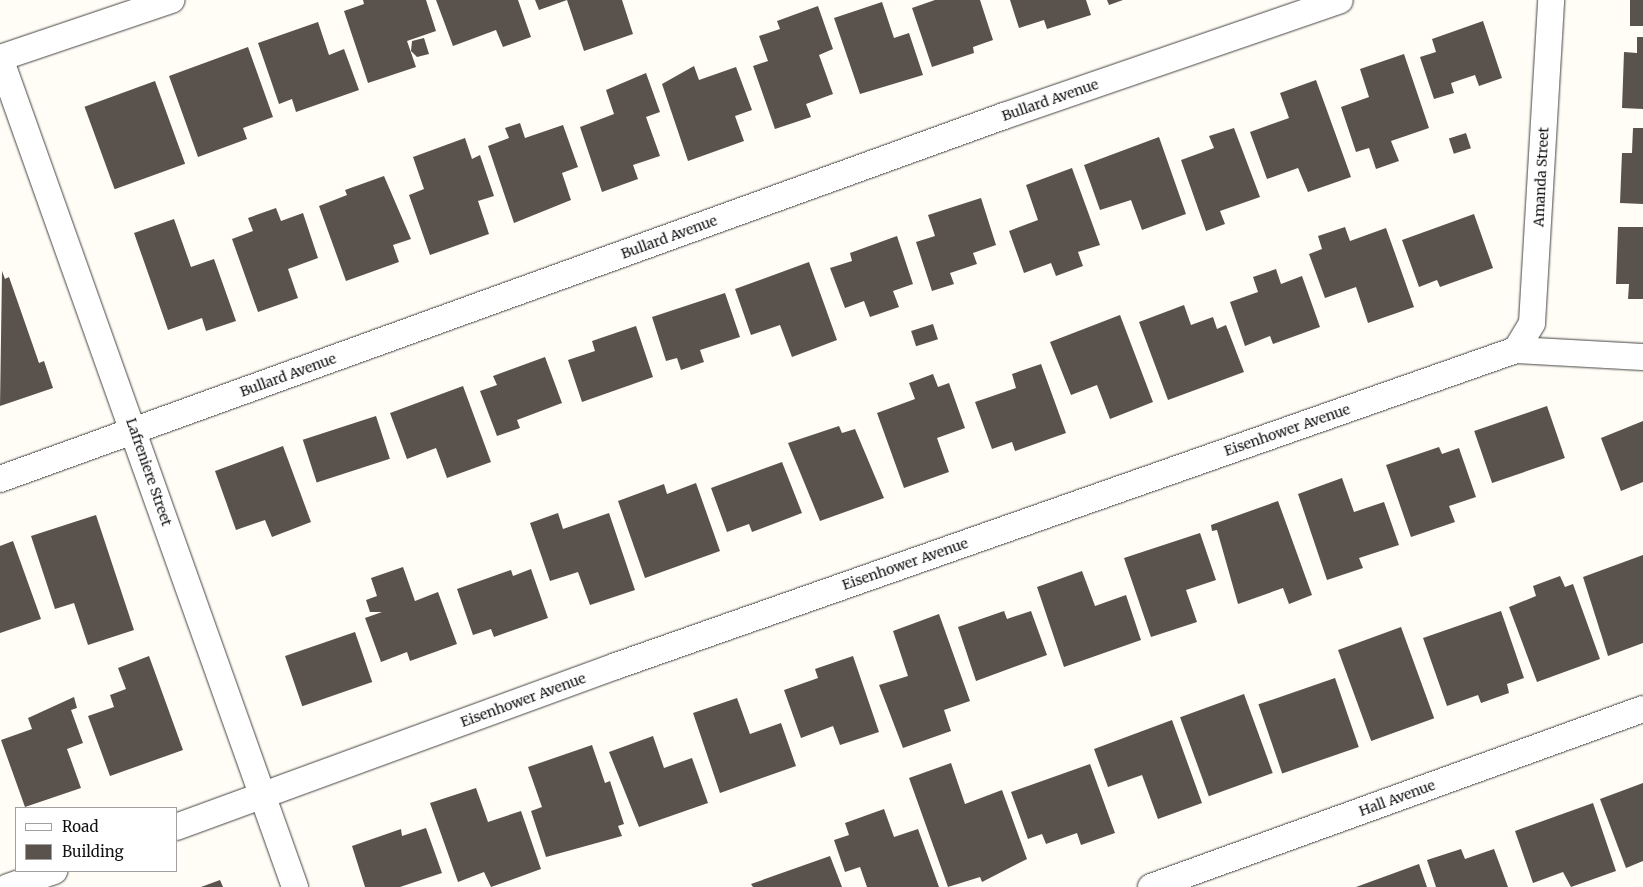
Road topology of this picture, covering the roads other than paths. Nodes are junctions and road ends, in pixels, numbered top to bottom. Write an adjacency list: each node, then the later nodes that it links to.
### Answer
1 (171, 0): 4 (street)
2 (1340, 0): 7 (street, Bullard Avenue)
3 (1551, 0): 5 (street, Amanda Street)
4 (0, 58): 7 (street, Lafreniere Street)
5 (1516, 350): 6 (street, Eisenhower Avenue); 10 (street, Eisenhower Avenue)
6 (1643, 357)
7 (135, 431): 8 (street, Bullard Avenue); 10 (street, Lafreniere Street)
8 (0, 479)
9 (1643, 708): 15 (street, Hall Avenue)
10 (263, 797): 11 (street, Eisenhower Avenue); 14 (street, Lafreniere Street)
11 (178, 827)
12 (51, 872): 13 (street)
13 (8, 887)
14 (295, 887)
15 (1152, 887)

